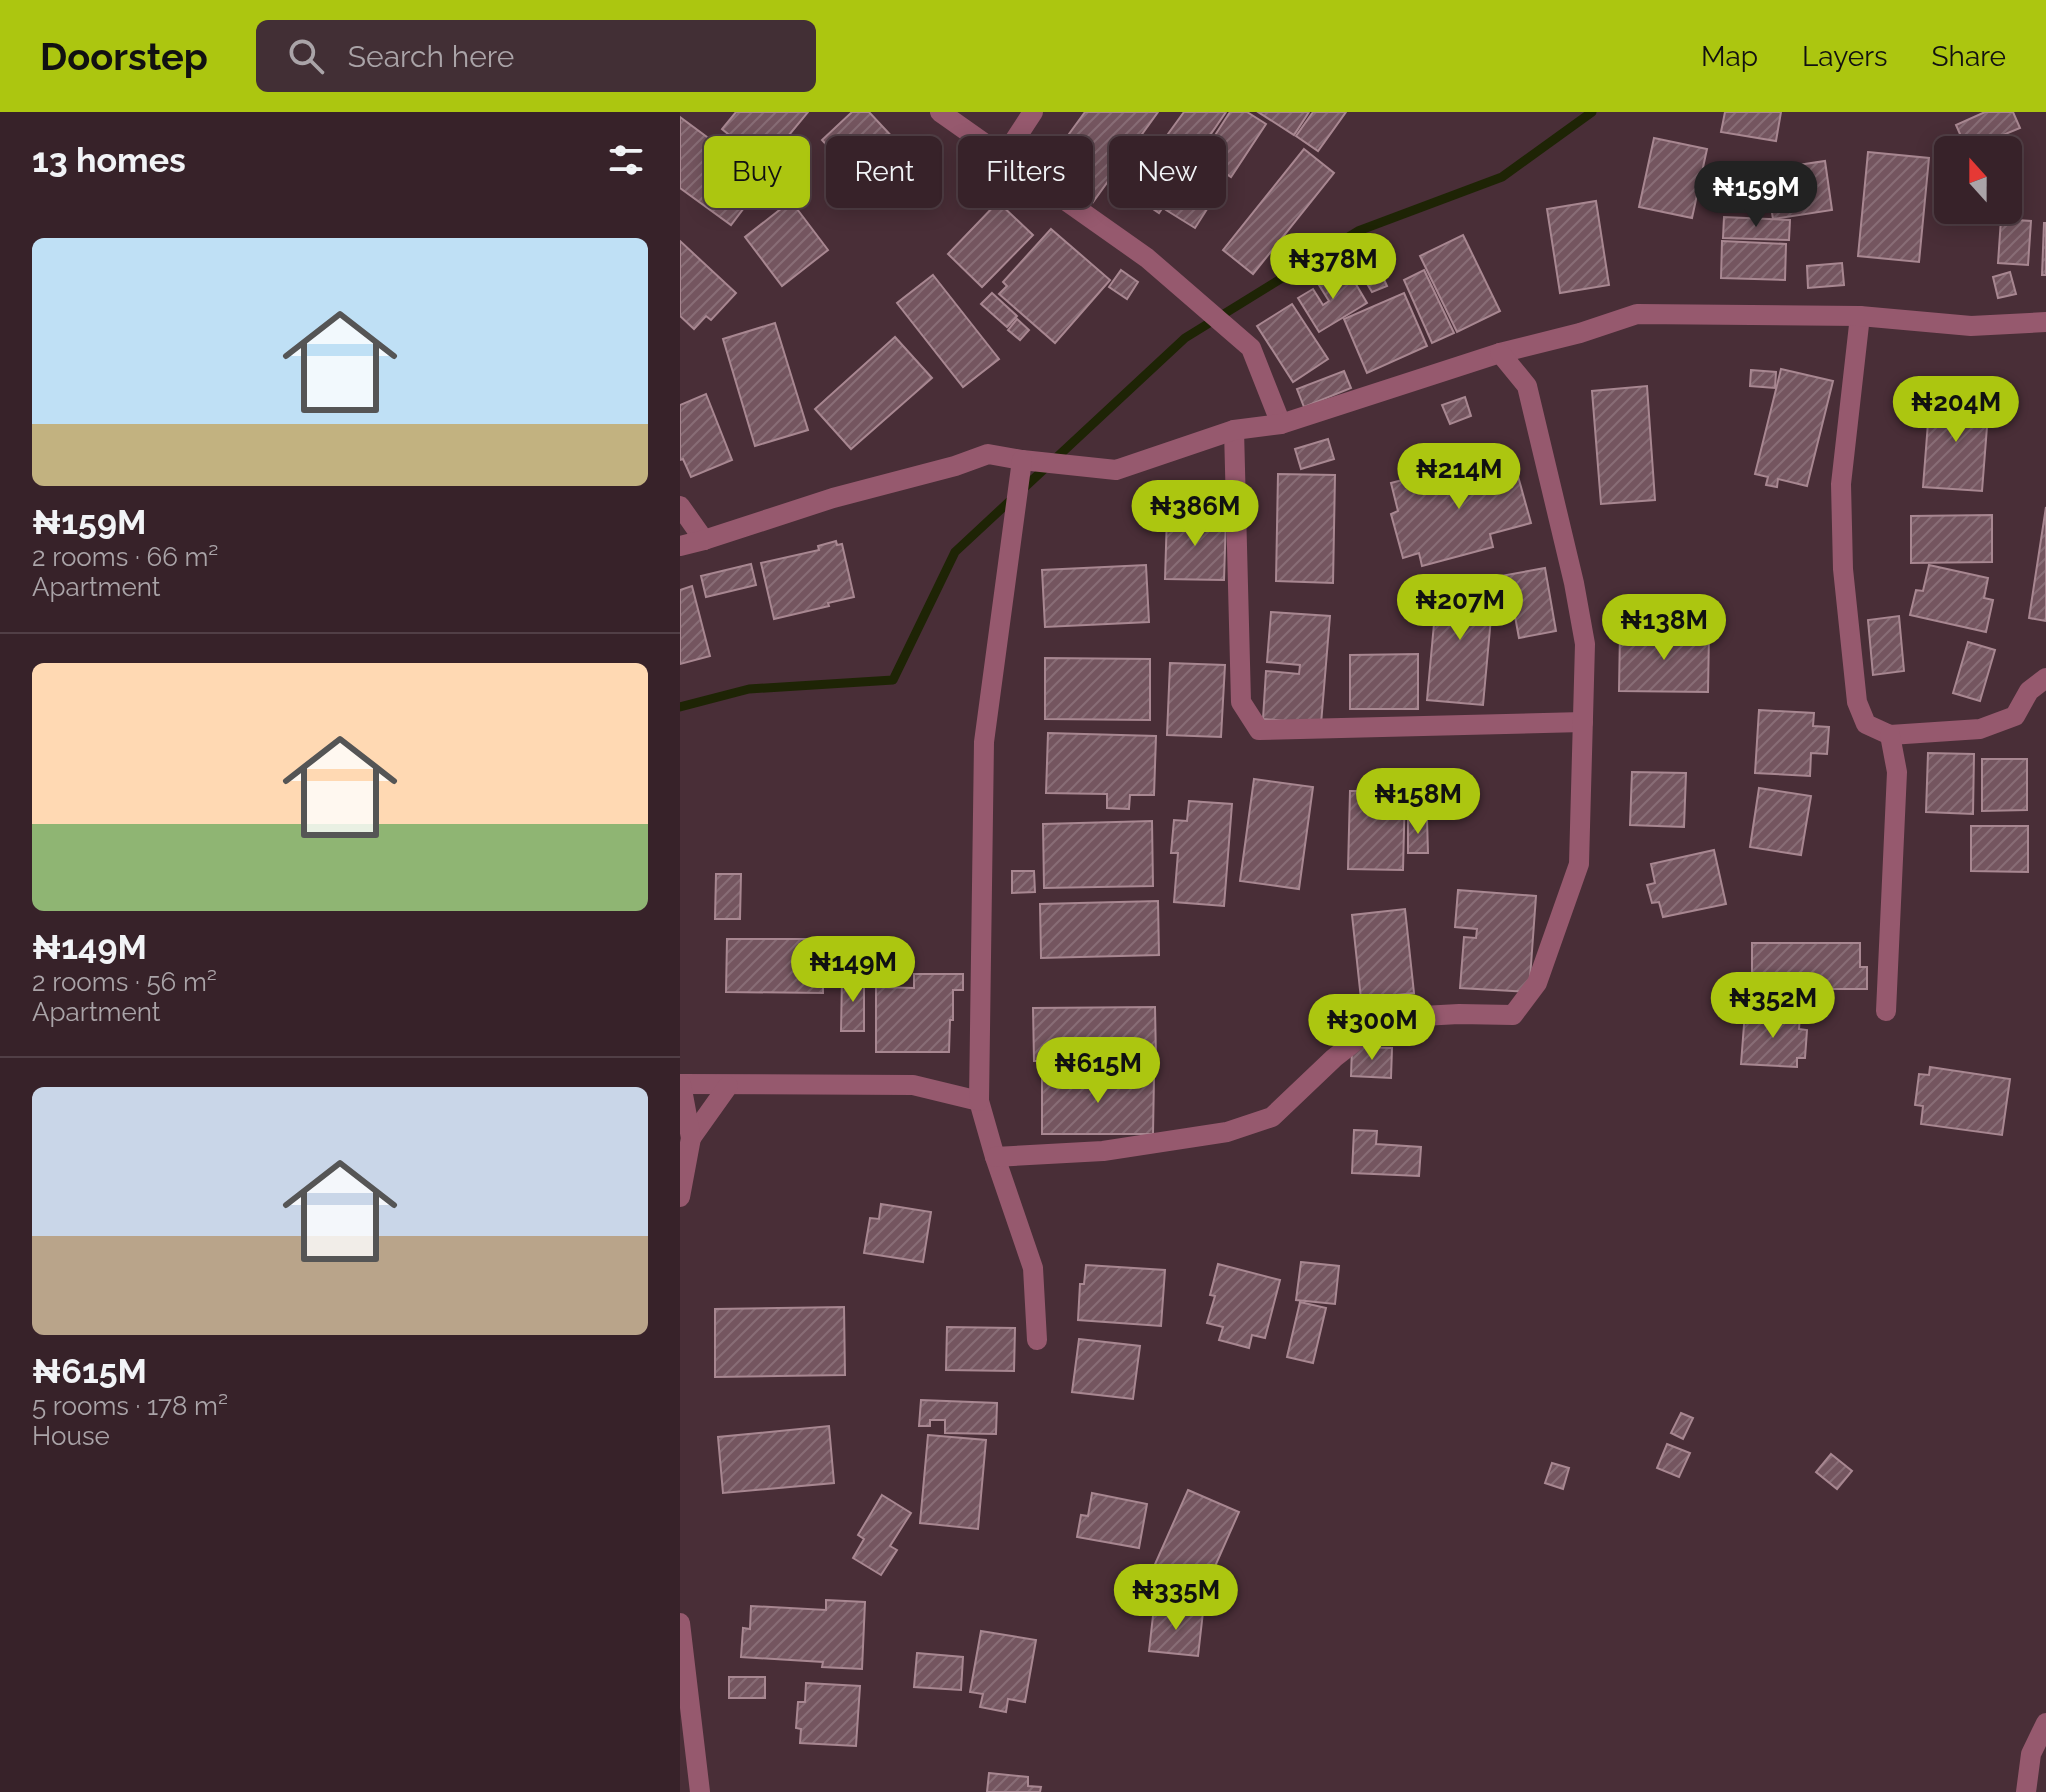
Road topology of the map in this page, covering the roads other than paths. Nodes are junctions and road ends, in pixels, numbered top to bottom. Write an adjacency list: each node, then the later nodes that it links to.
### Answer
1 (940, 112): 3 (street)
2 (1033, 112): 4 (street)
3 (973, 136)
4 (1017, 136)
5 (1075, 208): 9 (street)
6 (1860, 316): 7 (street); 8 (street); 17 (street)
7 (2046, 322)
8 (1500, 353): 9 (street); 16 (street)
9 (1281, 424): 10 (street)
10 (1234, 430): 11 (street); 16 (street)
11 (1022, 460): 13 (street); 21 (street)
12 (680, 506): 13 (street)
13 (704, 540): 14 (street)
14 (680, 546)
15 (2046, 678): 17 (street)
16 (1583, 722): 23 (street)
17 (1890, 735): 18 (street)
18 (1886, 1011)
19 (681, 1084): 20 (street); 22 (street)
20 (728, 1086): 21 (street); 22 (street)
21 (979, 1101): 23 (street)
22 (691, 1138): 24 (street)
23 (995, 1157): 25 (street)
24 (680, 1197)
25 (1037, 1340)
26 (680, 1623): 28 (street)
27 (2046, 1723): 29 (street)
28 (700, 1792)
29 (2026, 1792)

